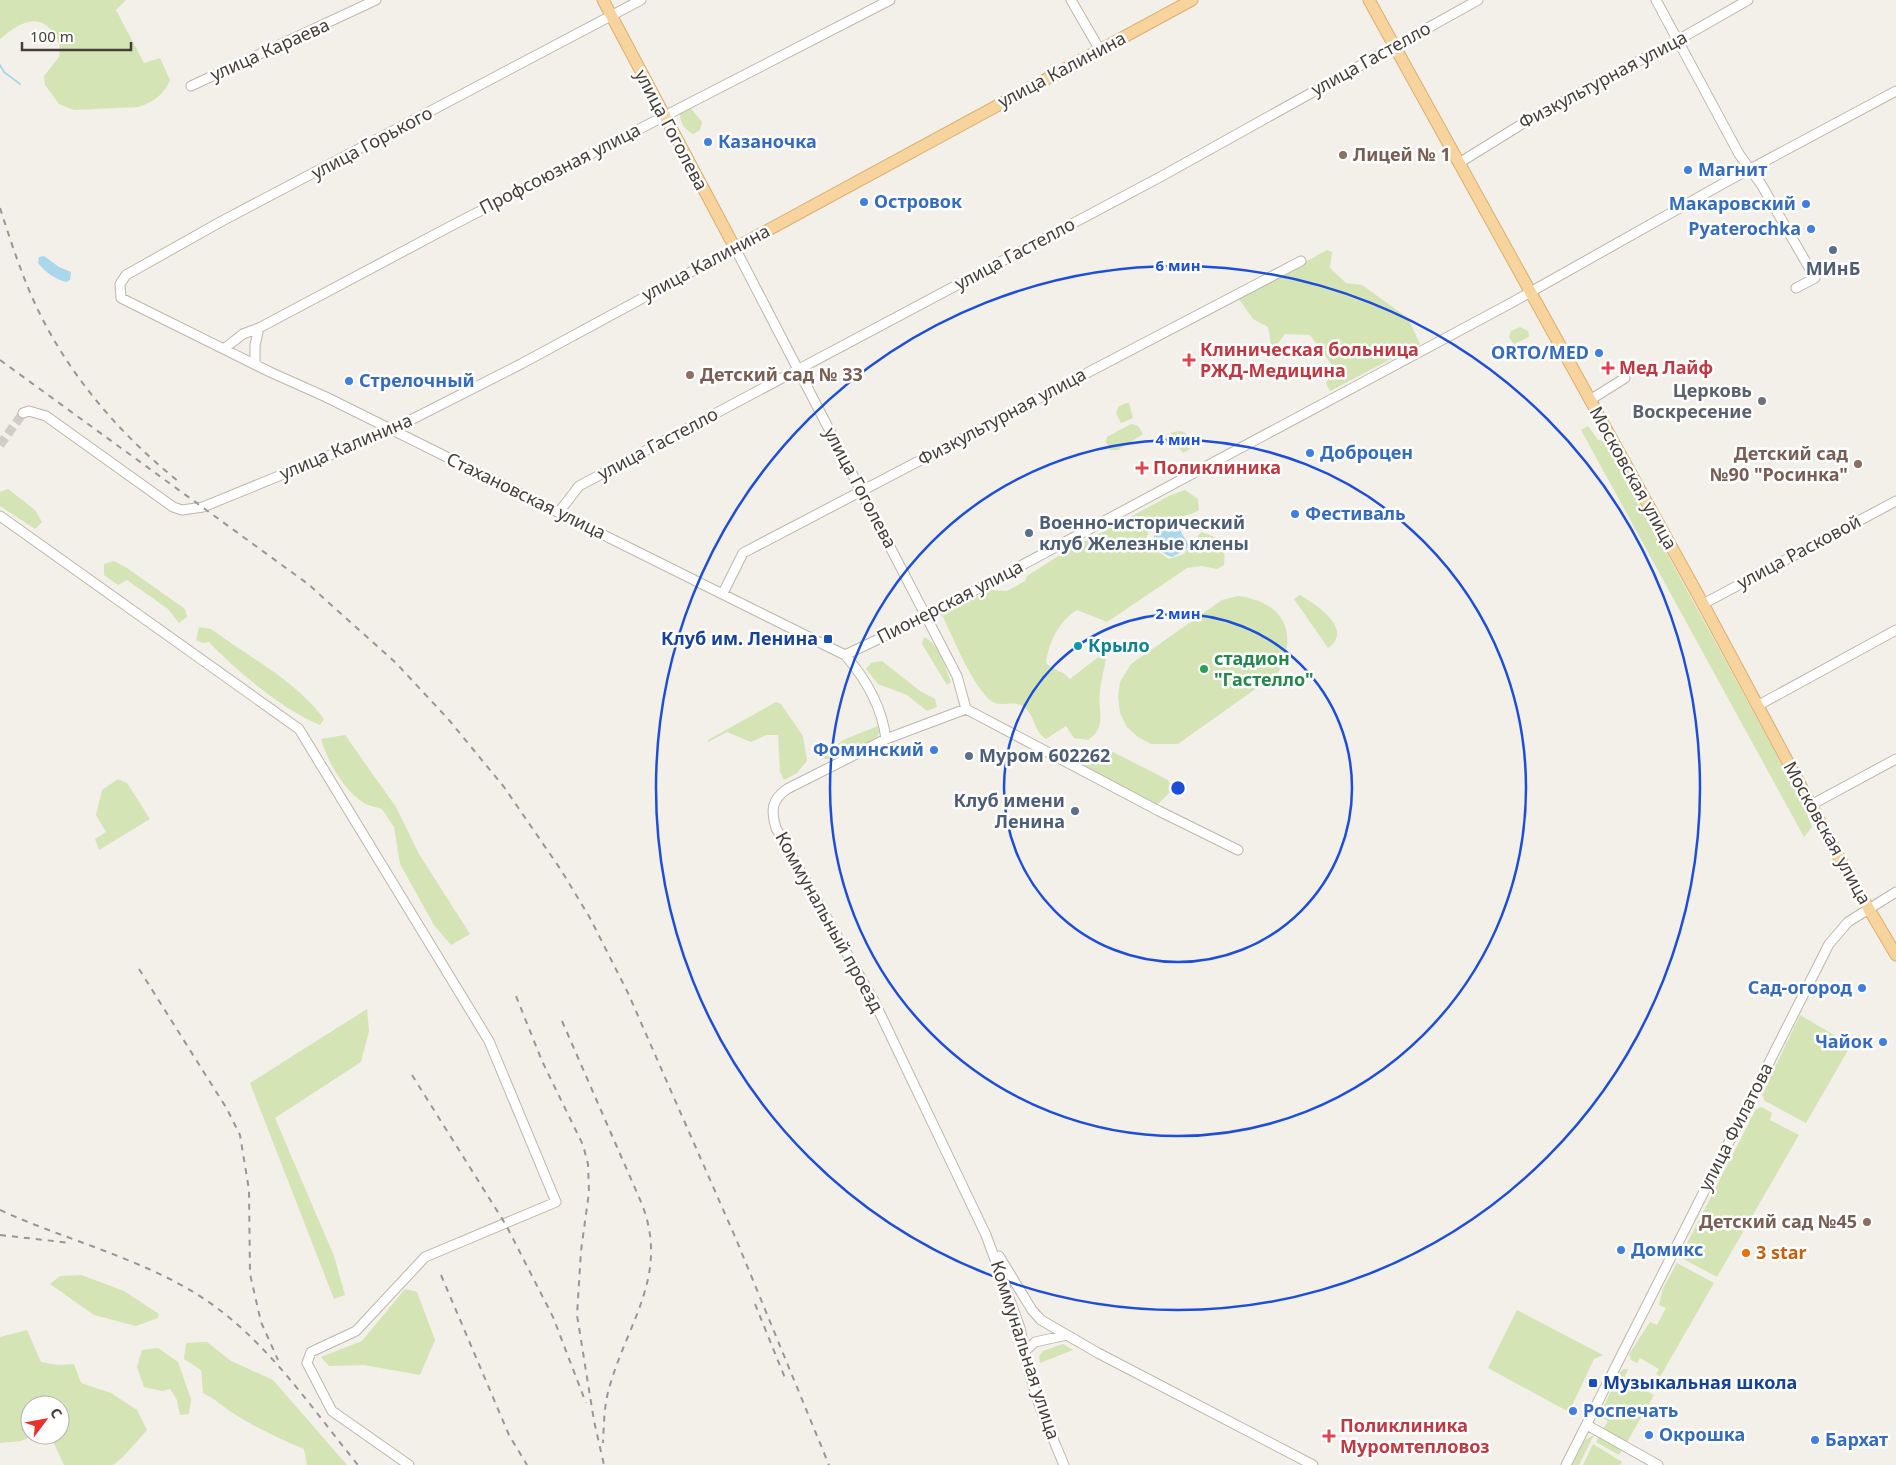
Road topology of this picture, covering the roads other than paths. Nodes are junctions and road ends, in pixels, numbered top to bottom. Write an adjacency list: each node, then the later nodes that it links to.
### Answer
1 (376, 0): 15 (street, улица Караева)
2 (603, 0): 11 (main road, улица Гоголева)
3 (642, 0): 11 (street, улица Горького)
4 (890, 0): 17 (street, Профсоюзная улица)
5 (1071, 0): 14 (street)
6 (1192, 0): 14 (main road, улица Калинина)
7 (1370, 0): 13 (main road, Московская улица)
8 (1478, 0): 13 (street, улица Гастелло)
9 (1656, 0): 12 (street)
10 (1748, 0): 12 (street, Физкультурная улица)
11 (611, 16): 17 (main road, улица Гоголева); 24 (street, улица Горького)
12 (1678, 40): 18 (street, Физкультурная улица); 19 (street)
13 (1395, 47): 18 (main road, Московская улица); 28 (street, улица Гастелло)
14 (1100, 50): 20 (main road, улица Калинина)
15 (191, 86)
16 (1896, 91): 19 (street, Пионерская улица)
17 (663, 116): 20 (main road, улица Гоголева); 25 (street, Профсоюзная улица)
18 (1459, 163): 23 (main road, Московская улица)
19 (1750, 169): 22 (street); 23 (street, Пионерская улица)
20 (735, 248): 28 (street, улица Гоголева); 32 (street, улица Калинина)
21 (1300, 261): 33 (street, Физкультурная улица)
22 (1796, 288)
23 (1531, 293): 30 (main road, Московская улица); 39 (street, Пионерская улица)
24 (121, 298): 26 (street, Стахановская улица)
25 (259, 328): 26 (street, Профсоюзная улица); 27 (street)
26 (225, 348): 27 (street, Стахановская улица)
27 (255, 364): 32 (street, Стахановская улица)
28 (798, 369): 33 (street, улица Гоголева); 35 (street, улица Гастелло)
29 (1625, 378): 30 (street)
30 (1590, 400): 38 (main road, Московская улица)
31 (23, 413): 32 (street, улица Калинина)
32 (391, 430): 35 (street, Стахановская улица)
33 (862, 492): 37 (street, Физкультурная улица); 39 (street, улица Гоголева)
34 (1896, 501): 38 (street, улица Расковой)
35 (559, 512): 37 (street, Стахановская улица)
36 (0, 516): 55 (street)
37 (723, 593): 41 (street, Стахановская улица)
38 (1703, 604): 42 (main road, Московская улица)
39 (927, 616): 41 (street, Пионерская улица); 43 (street, улица Гоголева)
40 (1896, 630): 42 (street)
41 (845, 655): 44 (street, Стахановская улица)
42 (1757, 706): 46 (main road, Московская улица)
43 (966, 709): 44 (street, Коммунальный проезд); 47 (street)
44 (886, 739): 51 (street, Коммунальный проезд)
45 (1896, 759): 46 (street)
46 (1811, 805): 49 (main road, Московская улица)
47 (1238, 850)
48 (1896, 892): 49 (street, улица Филатова)
49 (1867, 908): 50 (main road, Московская улица); 54 (street, улица Филатова)
50 (1896, 956)
51 (986, 1235): 52 (street); 53 (street, Коммунальная улица)
52 (1068, 1335): 53 (street); 57 (street)
53 (1024, 1352): 56 (street, Коммунальная улица)
54 (1587, 1425): 58 (street, улица Филатова); 59 (street)
55 (409, 1465)
56 (1064, 1465)
57 (1312, 1465)
58 (1566, 1465)
59 (1658, 1465)

